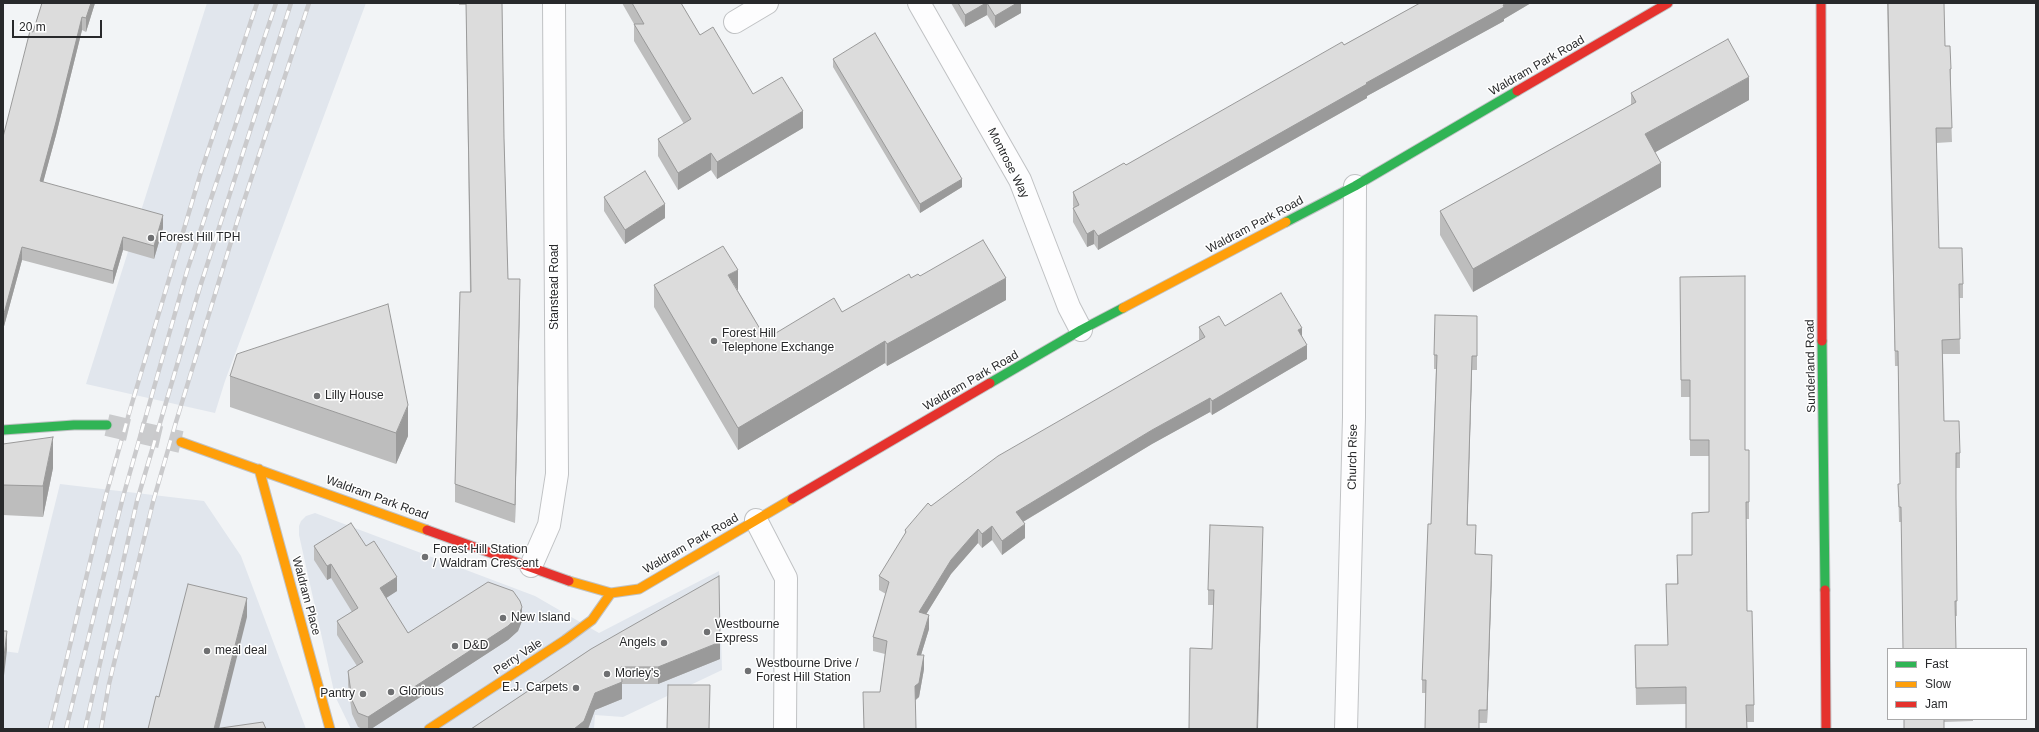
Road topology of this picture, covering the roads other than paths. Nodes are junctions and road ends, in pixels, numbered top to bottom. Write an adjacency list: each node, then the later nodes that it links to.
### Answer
1 (554, 3): 14 (street, Stanstead Road)
2 (767, 3): 6 (street)
3 (919, 3): 8 (street, Montrose Way)
4 (1668, 3): 7 (main road, Waldram Park Road)
5 (1822, 3): 20 (main road, Sunderland Road)
6 (735, 22)
7 (1355, 186): 8 (main road, Waldram Park Road); 19 (street, Church Rise)
8 (1081, 330): 13 (main road, Waldram Park Road)
9 (107, 425): 10 (main road)
10 (3, 430)
11 (181, 442): 12 (main road, Waldram Park Road)
12 (259, 469): 14 (main road, Waldram Park Road); 16 (main road, Waldram Place)
13 (756, 520): 15 (main road, Waldram Park Road); 18 (street)
14 (531, 566): 15 (main road, Waldram Park Road)
15 (611, 593): 17 (main road, Perry Vale)
16 (330, 729)
17 (429, 729)
18 (785, 729)
19 (1346, 729)
20 (1826, 729)

